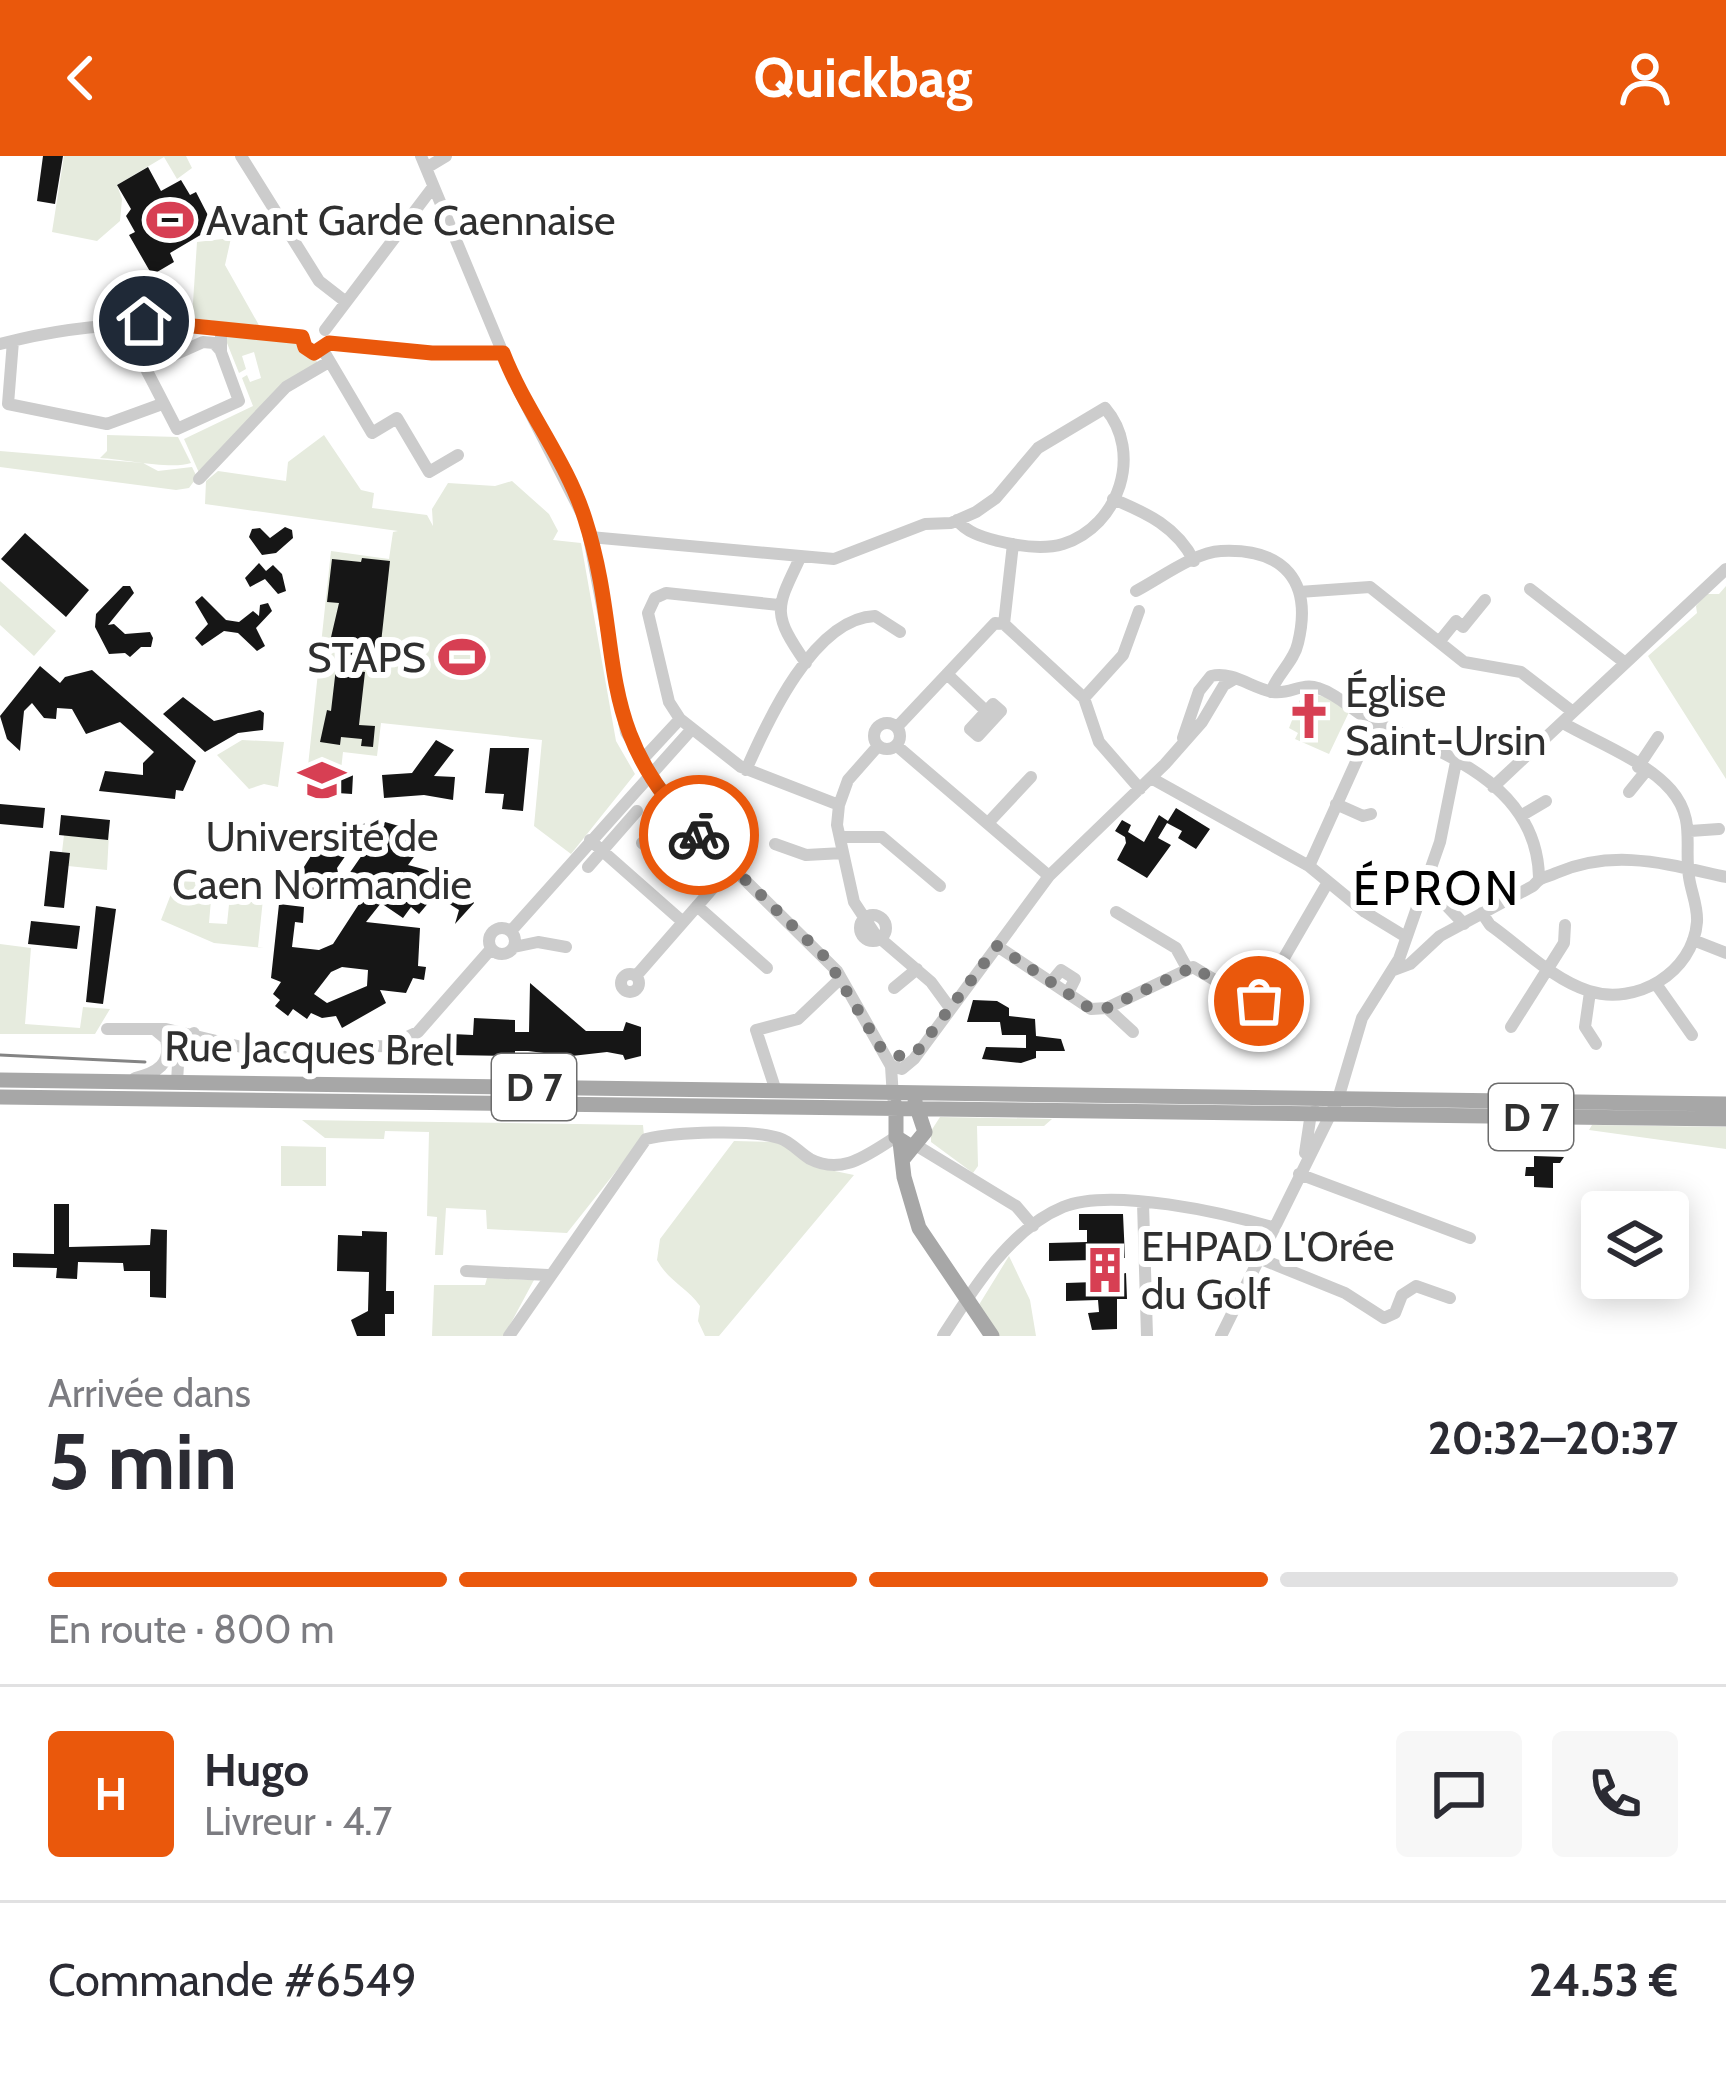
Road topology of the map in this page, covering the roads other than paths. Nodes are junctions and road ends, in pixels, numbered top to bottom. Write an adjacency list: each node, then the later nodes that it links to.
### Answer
1 (242, 156): 5 (street)
2 (446, 156): 3 (street)
3 (424, 162): 4 (street)
4 (433, 187): 5 (street); 12 (street)
5 (346, 302): 10 (street)
6 (144, 321): 7 (street); 9 (street); 13 (street)
7 (221, 328): 8 (street); 11 (street)
8 (302, 337): 10 (street); 10 (street)
9 (6, 343): 14 (street)
10 (326, 346): 12 (street); 16 (street); 17 (street)
11 (221, 352): 13 (street); 15 (street)
12 (503, 353): 20 (street)
13 (147, 367): 15 (street)
14 (4, 404): 15 (street)
15 (162, 404)
16 (458, 455)
17 (199, 479)
18 (1113, 499): 19 (street); 21 (street); 23 (street)
19 (957, 520): 21 (street); 22 (street)
20 (590, 537): 22 (street); 48 (street)
21 (1013, 544): 31 (street)
22 (800, 558): 29 (street)
23 (1195, 561): 26 (street); 27 (street)
24 (1726, 569): 34 (street)
25 (1530, 589): 34 (street)
26 (1136, 591)
27 (1299, 592): 33 (street); 37 (street)
28 (1485, 600): 33 (street)
29 (779, 605): 35 (street); 41 (street)
30 (1139, 611): 38 (street)
31 (1004, 623): 36 (street); 38 (street)
32 (900, 632): 35 (street)
33 (1439, 642): 40 (street)
34 (1624, 662): 40 (street)
35 (806, 663): 51 (street)
36 (947, 674): 39 (street); 43 (street)
37 (1271, 692): 42 (street); 54 (street)
38 (1084, 698): 56 (street)
39 (986, 711)
40 (1568, 717): 50 (street); 55 (street)
41 (680, 719): 44 (street); 48 (street)
42 (1374, 722): 49 (street); 59 (street)
43 (897, 728): 46 (street); 47 (street)
44 (691, 730): 51 (street); 52 (street)
45 (1658, 737): 50 (street)
46 (878, 746): 47 (street); 60 (street)
47 (897, 746): 64 (street)
48 (640, 761): 52 (street)
49 (1456, 762): 55 (street); 85 (street)
50 (1642, 769): 57 (street); 66 (street)
51 (746, 770): 60 (street)
52 (650, 776): 68 (street); 74 (street)
53 (1031, 778): 64 (street)
54 (1151, 778): 56 (street); 76 (street)
55 (1493, 787): 63 (street)
56 (1140, 789): 79 (street)
57 (1629, 792)
58 (1546, 801): 63 (street)
59 (1336, 804): 62 (street); 76 (street)
60 (839, 805): 67 (street)
61 (637, 812): 71 (street)
62 (1371, 814)
63 (1524, 814): 80 (street)
64 (988, 823): 79 (street)
65 (1719, 829): 66 (street)
66 (1690, 831): 78 (street)
67 (840, 837): 72 (street); 84 (street)
68 (590, 840): 71 (street); 93 (street)
69 (642, 843): 73 (street)
70 (775, 844): 72 (street)
71 (602, 851): 77 (street); 82 (street)
72 (843, 853): 101 (street)
73 (657, 856): 75 (street); 82 (street)
74 (733, 865): 86 (street); 105 (street)
75 (673, 866)
76 (1309, 866): 83 (street)
77 (588, 867)
78 (1688, 868): 80 (street); 81 (street); 94 (street)
79 (1049, 876): 95 (street)
80 (1539, 877): 88 (street)
81 (1726, 877)
82 (636, 880): 89 (street)
83 (1328, 882): 92 (street); 109 (street)
84 (940, 886)
85 (1422, 894): 90 (street); 92 (street)
86 (697, 906): 89 (street); 100 (street)
87 (1116, 912): 102 (street)
88 (1482, 913): 90 (street); 99 (street)
89 (683, 922): 104 (street)
90 (1464, 924): 103 (street)
91 (1565, 925): 99 (street)
92 (1406, 937): 103 (street)
93 (521, 938): 96 (street); 97 (street); 97 (street)
94 (1693, 940): 98 (street); 106 (street)
95 (997, 946): 110 (street); 111 (street)
96 (566, 947)
97 (493, 951): 117 (street)
98 (1726, 953)
99 (1549, 967): 108 (street); 112 (street)
100 (766, 968)
101 (916, 968): 107 (street); 110 (street)
102 (1186, 968): 109 (street); 111 (street)
103 (1393, 970): 128 (street)
104 (636, 976)
105 (841, 978): 120 (street); 124 (street)
106 (1656, 984): 108 (street); 118 (street)
107 (894, 988)
108 (1590, 992): 119 (street)
109 (1259, 1001): 116 (street)
110 (950, 1008): 120 (street)
111 (1107, 1008): 115 (street)
112 (1511, 1027)
113 (107, 1028): 114 (street)
114 (153, 1029): 117 (street); 122 (street)
115 (1133, 1032)
116 (1246, 1032)
117 (194, 1033): 123 (street)
118 (1692, 1035)
119 (1596, 1044)
120 (891, 1059): 127 (street); 127 (street)
121 (0, 1080): 122 (main road, Rue Jacques Brel / D 7)
122 (116, 1081): 123 (main road, Rue Jacques Brel / D 7)
123 (177, 1082): 124 (main road, Rue Jacques Brel / D 7); 126 (main road)
124 (776, 1088): 127 (main road, Rue Jacques Brel / D 7)
125 (0, 1097): 126 (main road, Rue Jacques Brel / D 7)
126 (148, 1097): 127 (main road, Rue Jacques Brel / D 7)
127 (910, 1099): 128 (main road, Rue Jacques Brel / D 7); 130 (main road, Rue Jacques Brel / D 7); 132 (main road); 132 (main road)
128 (1336, 1102): 129 (main road, D 7); 130 (main road, Rue Jacques Brel / D 7); 131 (main road, D 7); 133 (street)
129 (1726, 1104)
130 (1311, 1114): 133 (street)
131 (1726, 1119)
132 (910, 1140): 135 (street); 140 (street); 142 (main road)
133 (1299, 1172): 136 (street); 137 (street)
134 (1143, 1203): 135 (street); 136 (street); 146 (street)
135 (1033, 1226): 142 (street)
136 (1275, 1228): 138 (street)
137 (1470, 1238)
138 (1261, 1258): 141 (street); 147 (street)
139 (466, 1271): 140 (street)
140 (548, 1275): 143 (street)
141 (1450, 1298)
142 (968, 1300): 144 (street); 145 (main road)
143 (508, 1336)
144 (944, 1336)
145 (992, 1336)
146 (1147, 1336)
147 (1221, 1336)

